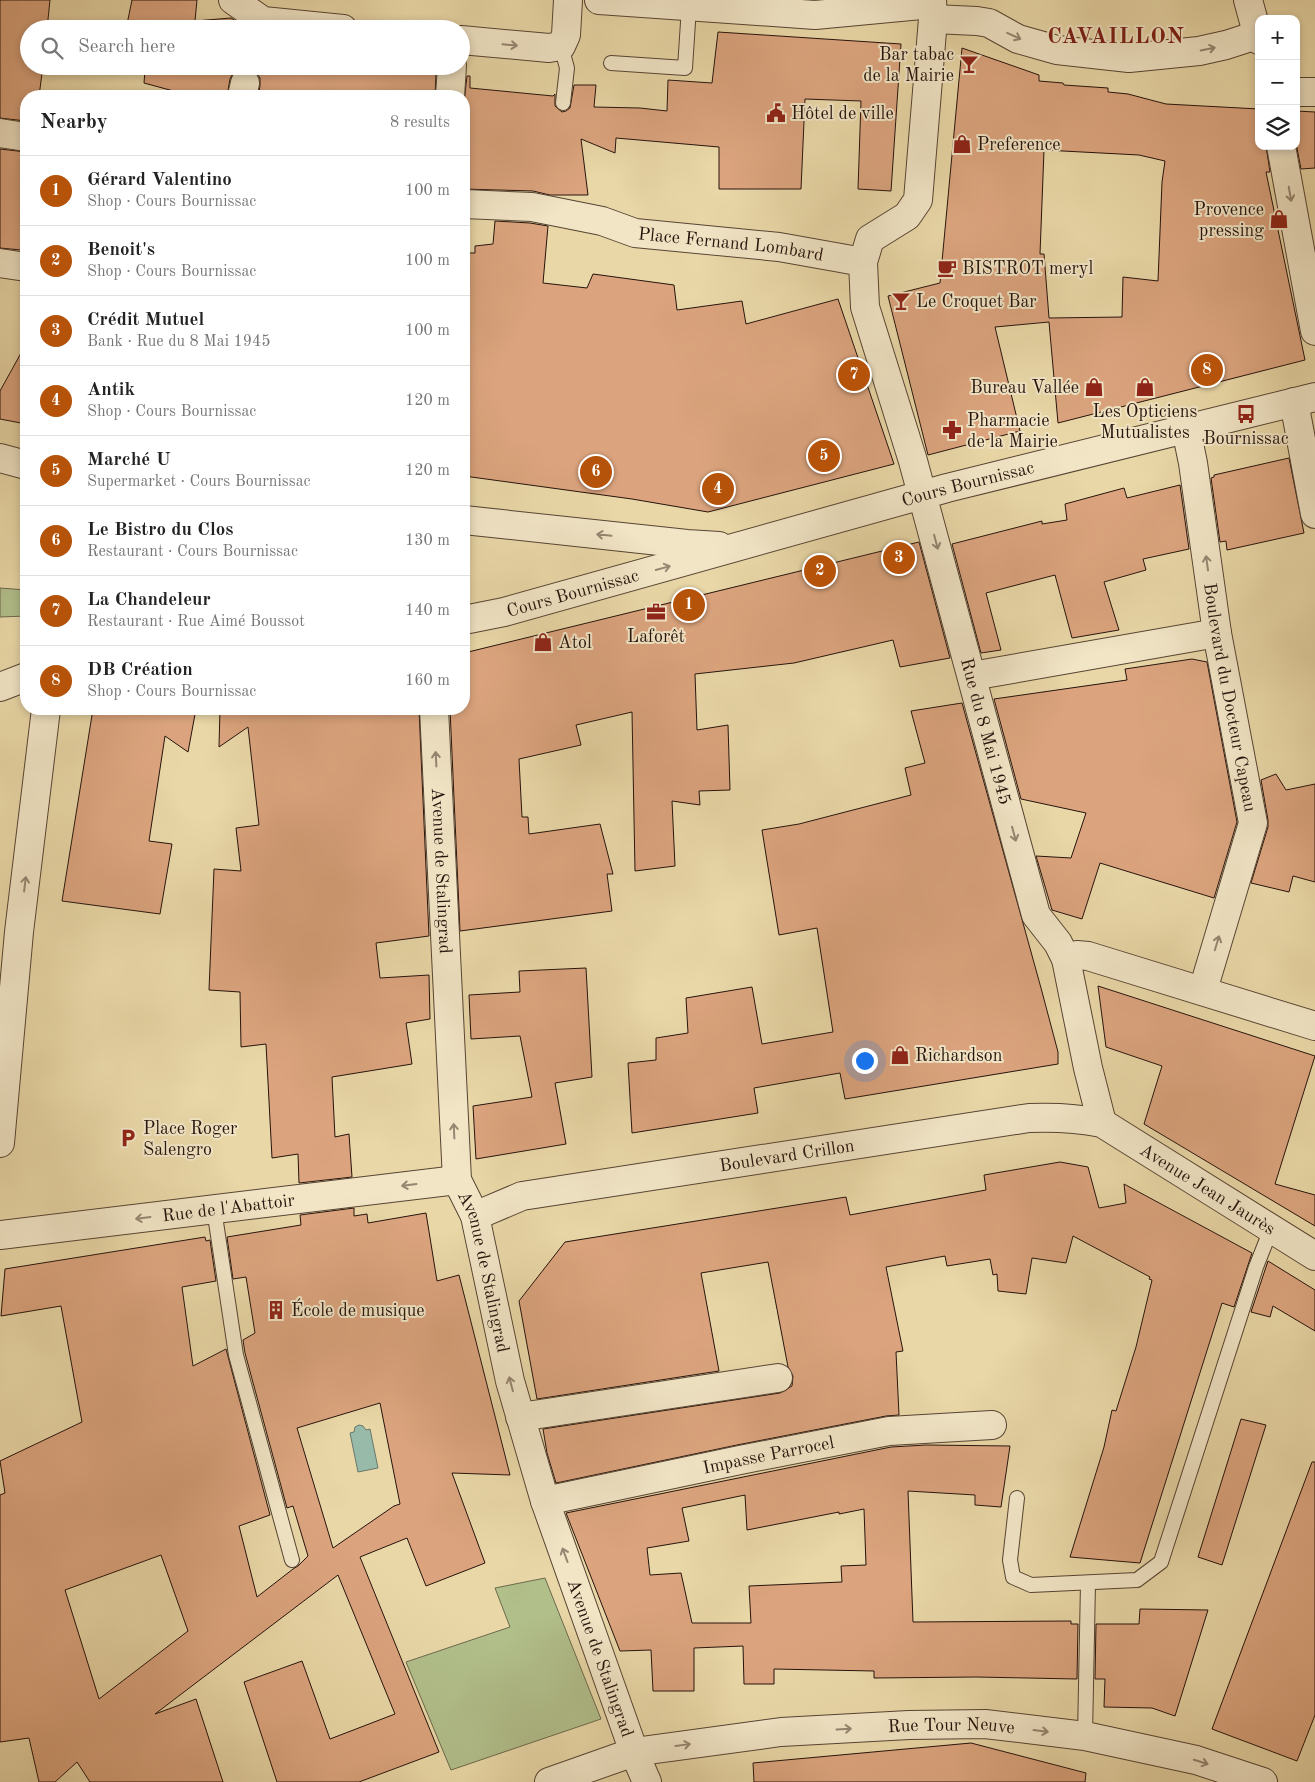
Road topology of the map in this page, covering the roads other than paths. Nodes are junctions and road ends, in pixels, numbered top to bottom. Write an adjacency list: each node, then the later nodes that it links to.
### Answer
1 (233, 0): 8 (street)
2 (568, 0): 12 (street)
3 (599, 0): 5 (street)
4 (1248, 0): 9 (street)
5 (689, 7): 6 (street); 13 (lane)
6 (932, 8): 7 (street); 23 (street)
7 (989, 12): 10 (street, one-way to 10)
8 (256, 20)
9 (1255, 26)
10 (1255, 38)
11 (470, 41): 12 (street, one-way to 12)
12 (561, 46): 18 (lane)
13 (611, 63)
14 (451, 75): 15 (street)
15 (450, 90)
16 (1300, 92): 17 (street)
17 (1315, 92)
18 (563, 103)
19 (0, 133): 20 (street)
20 (20, 136)
21 (1282, 150): 26 (street, one-way to 26)
22 (470, 204): 23 (street, Place Fernand Lombard)
23 (863, 262): 31 (street, Rue du 8 Mai 1945)
24 (0, 263): 25 (street)
25 (20, 266)
26 (1315, 330)
27 (1304, 399): 28 (street, Cours Bournissac); 32 (street)
28 (1186, 429): 31 (street, Cours Bournissac); 36 (street, Boulevard du Docteur Capeau, one-way to 28)
29 (0, 458): 30 (street)
30 (20, 463)
31 (923, 495): 34 (street, Cours Bournissac); 37 (street, Rue du 8 Mai 1945, one-way to 37)
32 (1315, 514)
33 (470, 521): 34 (street, Cours Bournissac, one-way to 33)
34 (740, 547): 35 (street, Cours Bournissac, one-way to 34)
35 (470, 619)
36 (1217, 633): 37 (street); 44 (street, Boulevard du Docteur Capeau, one-way to 36)
37 (972, 676): 43 (street, Rue du 8 Mai 1945, one-way to 43)
38 (20, 679): 39 (street)
39 (0, 687)
40 (45, 715): 42 (street, one-way to 40)
41 (434, 715): 48 (street, Avenue de Stalingrad, one-way to 41)
42 (9, 931): 47 (street)
43 (1066, 959): 44 (street); 46 (street, Rue du 8 Mai 1945)
44 (1203, 990): 45 (street)
45 (1315, 1026)
46 (1102, 1123): 50 (street, Boulevard Crillon); 51 (street, Avenue Jean Jaurès)
47 (0, 1143)
48 (457, 1180): 49 (street, Rue de l'Abattoir, one-way to 49); 50 (street, Avenue de Stalingrad)
49 (214, 1209): 52 (street, Rue de l'Abattoir, one-way to 52); 59 (lane)
50 (475, 1216): 55 (street, Avenue de Stalingrad, one-way to 50)
51 (1271, 1229): 53 (street, Avenue Jean Jaurès); 60 (lane)
52 (0, 1235)
53 (1315, 1256)
54 (778, 1378): 55 (street)
55 (520, 1417): 58 (street, Avenue de Stalingrad)
56 (992, 1425): 58 (street, Impasse Parrocel)
57 (1017, 1498): 60 (lane)
58 (546, 1501): 62 (street, Avenue de Stalingrad, one-way to 58)
59 (292, 1560)
60 (1088, 1583): 61 (lane)
61 (1085, 1736): 62 (street, Rue Tour Neuve, one-way to 61); 65 (street, Rue Tour Neuve, one-way to 65)
62 (634, 1752): 63 (street, Rue Tour Neuve); 64 (street, Avenue de Stalingrad)
63 (549, 1782)
64 (647, 1782)
65 (1263, 1782)

